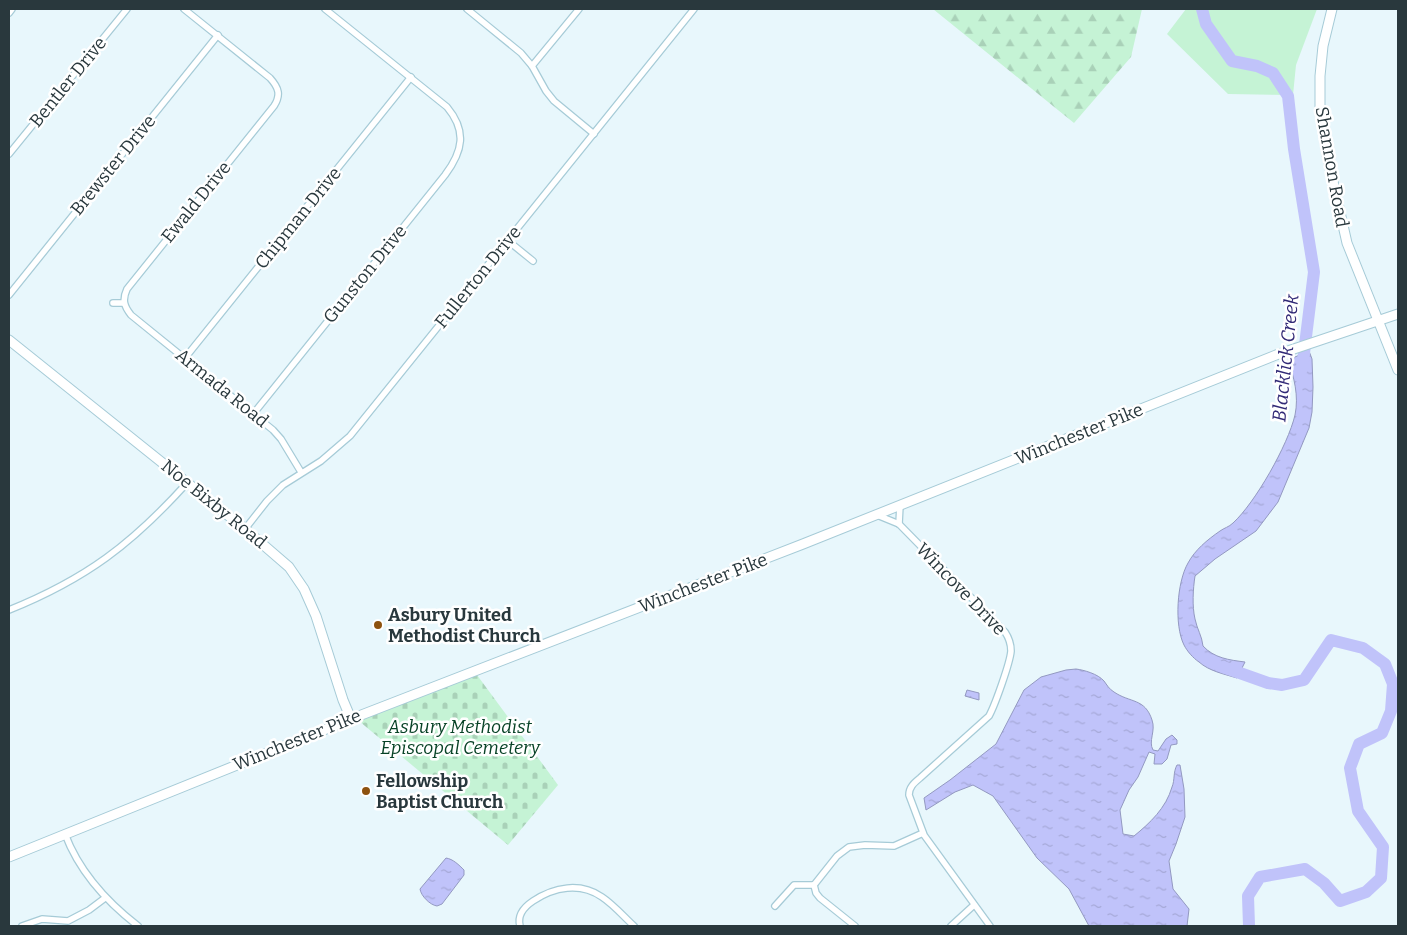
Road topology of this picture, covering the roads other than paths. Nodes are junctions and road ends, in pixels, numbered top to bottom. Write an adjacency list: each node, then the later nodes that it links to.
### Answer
1 (12, 9): 9 (street)
2 (126, 9): 14 (street, Bentler Drive)
3 (184, 9): 10 (street)
4 (325, 9): 12 (street)
5 (467, 9): 11 (street)
6 (579, 9): 11 (street)
7 (694, 9): 13 (street, Fullerton Drive)
8 (1332, 9): 21 (main road, Shannon Road)
9 (9, 13)
10 (218, 36): 17 (street, Brewster Drive); 18 (street, Ewald Drive)
11 (532, 66): 13 (street)
12 (411, 77): 23 (street, Chipman Drive); 25 (street, Gunston Drive)
13 (594, 134): 15 (street, Fullerton Drive)
14 (9, 154)
15 (507, 240): 16 (street); 26 (street, Fullerton Drive)
16 (533, 262)
17 (9, 295)
18 (124, 302): 19 (street); 23 (street, Armada Road)
19 (112, 303)
20 (1398, 314): 21 (main road, Winchester Pike)
21 (1378, 321): 24 (main road, Shannon Road); 28 (main road, Winchester Pike)
22 (9, 340): 27 (main road, Noe Bixby Road)
23 (185, 358): 25 (street, Armada Road)
24 (1398, 370)
25 (254, 413): 26 (street, Armada Road)
26 (301, 472): 31 (street, Fullerton Drive)
27 (187, 483): 31 (main road, Noe Bixby Road); 32 (street)
28 (900, 505): 29 (main road, Winchester Pike); 30 (street)
29 (877, 515): 30 (street, Wincove Drive); 33 (main road, Winchester Pike)
30 (899, 524): 34 (street, Wincove Drive)
31 (245, 529): 33 (main road, Noe Bixby Road)
32 (9, 610)
33 (351, 719): 35 (main road, Winchester Pike)
34 (923, 832): 37 (street); 39 (street, Wincove Drive)
35 (65, 834): 36 (main road, Winchester Pike); 38 (street)
36 (9, 857)
37 (814, 885): 40 (street); 46 (street)
38 (105, 898): 41 (street); 43 (street)
39 (974, 905): 47 (street); 48 (street, Wincove Drive)
40 (775, 906)
41 (63, 924): 42 (street)
42 (22, 926)
43 (138, 926)
44 (520, 926): 45 (street)
45 (634, 926)
46 (855, 926)
47 (951, 926)
48 (990, 926)

